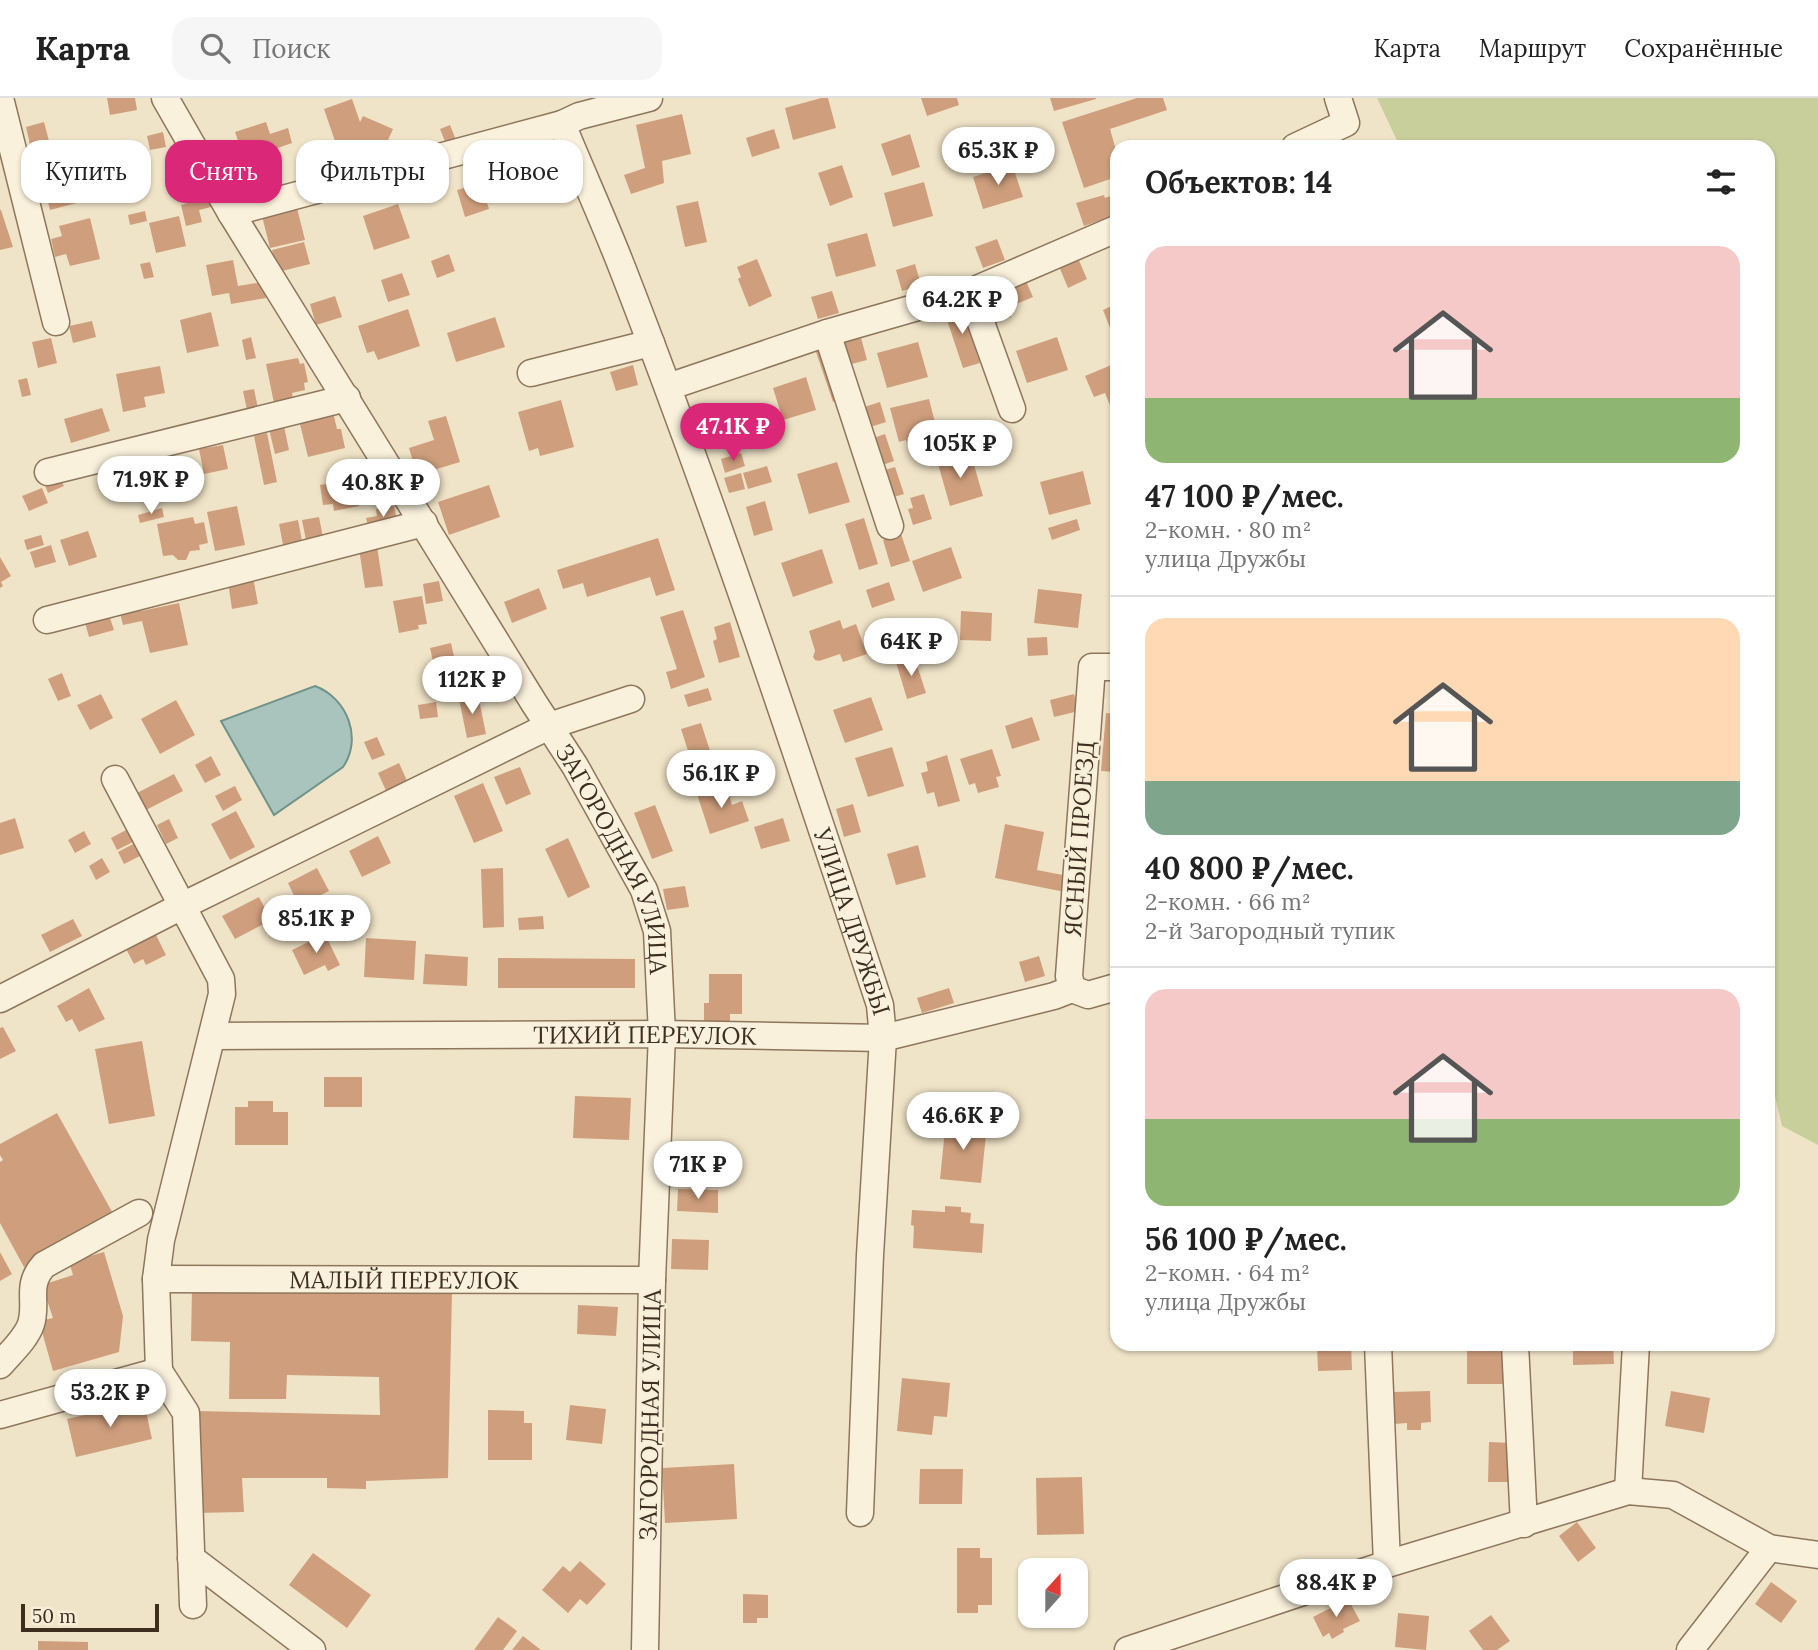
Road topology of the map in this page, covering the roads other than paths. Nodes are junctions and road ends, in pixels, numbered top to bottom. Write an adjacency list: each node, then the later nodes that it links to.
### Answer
1 (0, 98): 10 (street)
2 (165, 98): 7 (street, ЗАГОРОДНАЯ УЛИЦА)
3 (649, 98): 5 (street)
4 (1338, 98): 6 (street)
5 (571, 113): 7 (street); 12 (street, УЛИЦА ДРУЖБЫ)
6 (1310, 140)
7 (231, 213): 15 (street, ЗАГОРОДНАЯ УЛИЦА)
8 (1110, 232): 9 (street)
9 (970, 292): 11 (street); 16 (street)
10 (56, 322)
11 (827, 333): 14 (street); 19 (street)
12 (651, 343): 13 (street); 14 (street, УЛИЦА ДРУЖБЫ)
13 (531, 373)
14 (668, 387): 31 (street, УЛИЦА ДРУЖБЫ)
15 (347, 398): 17 (street); 18 (street, ЗАГОРОДНАЯ УЛИЦА)
16 (1012, 409)
17 (48, 472)
18 (424, 523): 20 (street); 23 (street, ЗАГОРОДНАЯ УЛИЦА)
19 (890, 526)
20 (47, 620)
21 (1110, 667): 27 (street, ЯСНЫЙ ПРОЕЗД)
22 (631, 699): 23 (street)
23 (549, 726): 25 (street); 29 (street, ЗАГОРОДНАЯ УЛИЦА)
24 (115, 779): 25 (street)
25 (182, 906): 26 (street); 30 (street)
26 (4, 987)
27 (1072, 989): 28 (street); 31 (street, ТИХИЙ ПЕРЕУЛОК)
28 (1110, 989)
29 (662, 1034): 30 (street, ТИХИЙ ПЕРЕУЛОК); 31 (street, ТИХИЙ ПЕРЕУЛОК); 34 (street, ЗАГОРОДНАЯ УЛИЦА)
30 (213, 1036): 33 (street)
31 (883, 1038): 42 (street, УЛИЦА ДРУЖБЫ)
32 (139, 1213): 38 (street)
33 (156, 1279): 34 (street, МАЛЫЙ ПЕРЕУЛОК); 39 (street)
34 (652, 1280): 51 (street, ЗАГОРОДНАЯ УЛИЦА)
35 (1378, 1351): 47 (street)
36 (1515, 1351): 43 (street)
37 (1636, 1351): 41 (street)
38 (0, 1365)
39 (159, 1371): 40 (street); 46 (street)
40 (0, 1415)
41 (1628, 1491): 43 (street); 44 (street)
42 (860, 1513)
43 (1524, 1524): 47 (street)
44 (1769, 1548): 45 (street); 52 (street)
45 (1818, 1555)
46 (191, 1558): 48 (street); 50 (street)
47 (1387, 1564): 49 (street)
48 (193, 1605)
49 (1135, 1649)
50 (312, 1650)
51 (645, 1650)
52 (1690, 1650)

